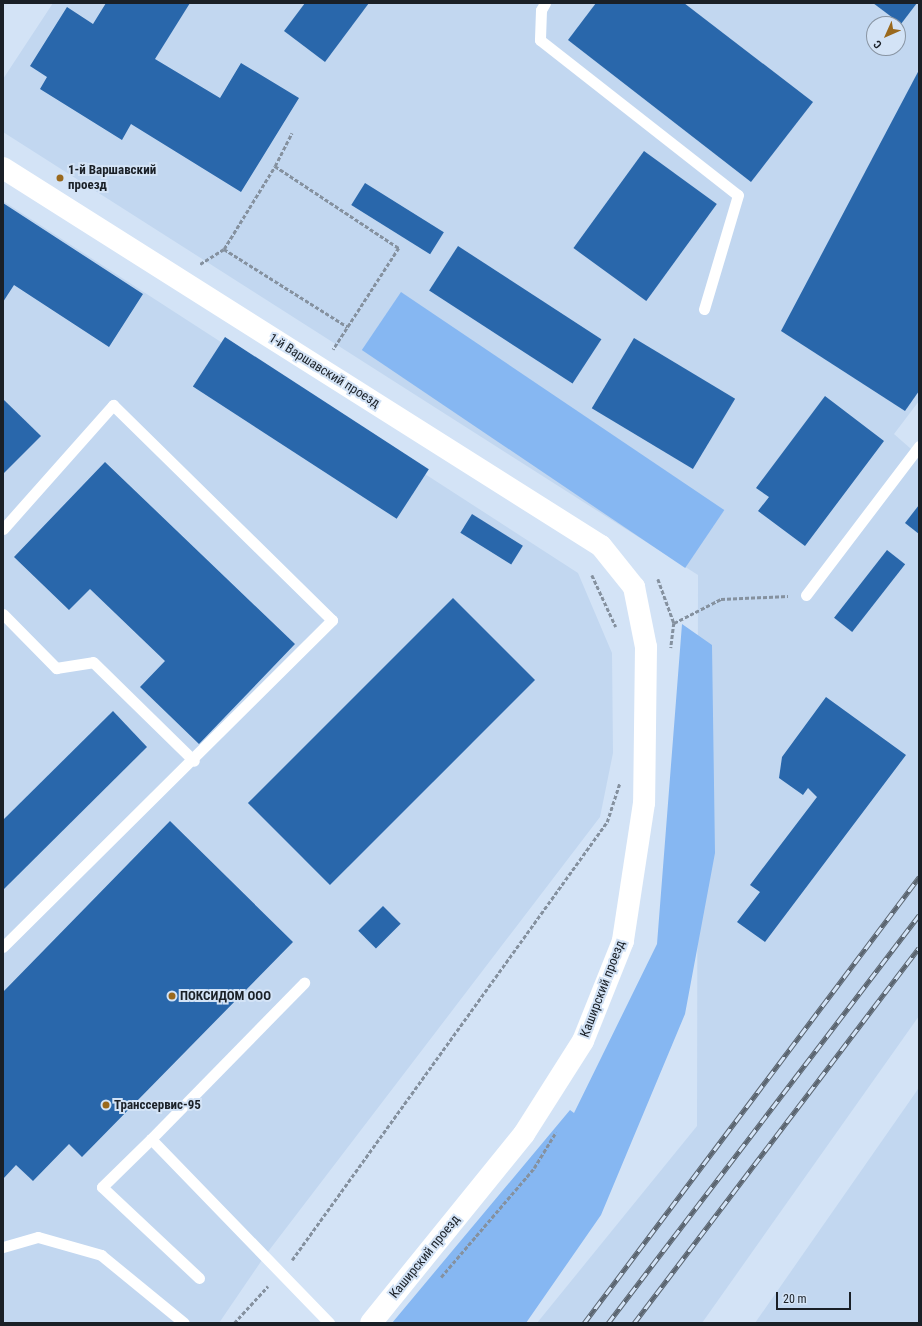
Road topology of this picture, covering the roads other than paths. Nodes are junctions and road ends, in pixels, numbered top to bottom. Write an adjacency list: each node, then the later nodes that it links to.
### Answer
1 (545, 3): 3 (lane)
2 (3, 168): 6 (street, 1-й Варшавский проезд)
3 (704, 309)
4 (919, 446): 7 (lane)
5 (3, 529): 9 (lane)
6 (634, 587): 17 (street, Каширский проезд)
7 (806, 595)
8 (3, 614): 9 (lane)
9 (194, 761): 10 (lane)
10 (3, 947)
11 (304, 983): 12 (lane)
12 (151, 1139): 14 (lane); 16 (lane)
13 (3, 1247): 15 (lane)
14 (199, 1278)
15 (184, 1323)
16 (329, 1323)
17 (371, 1323)

